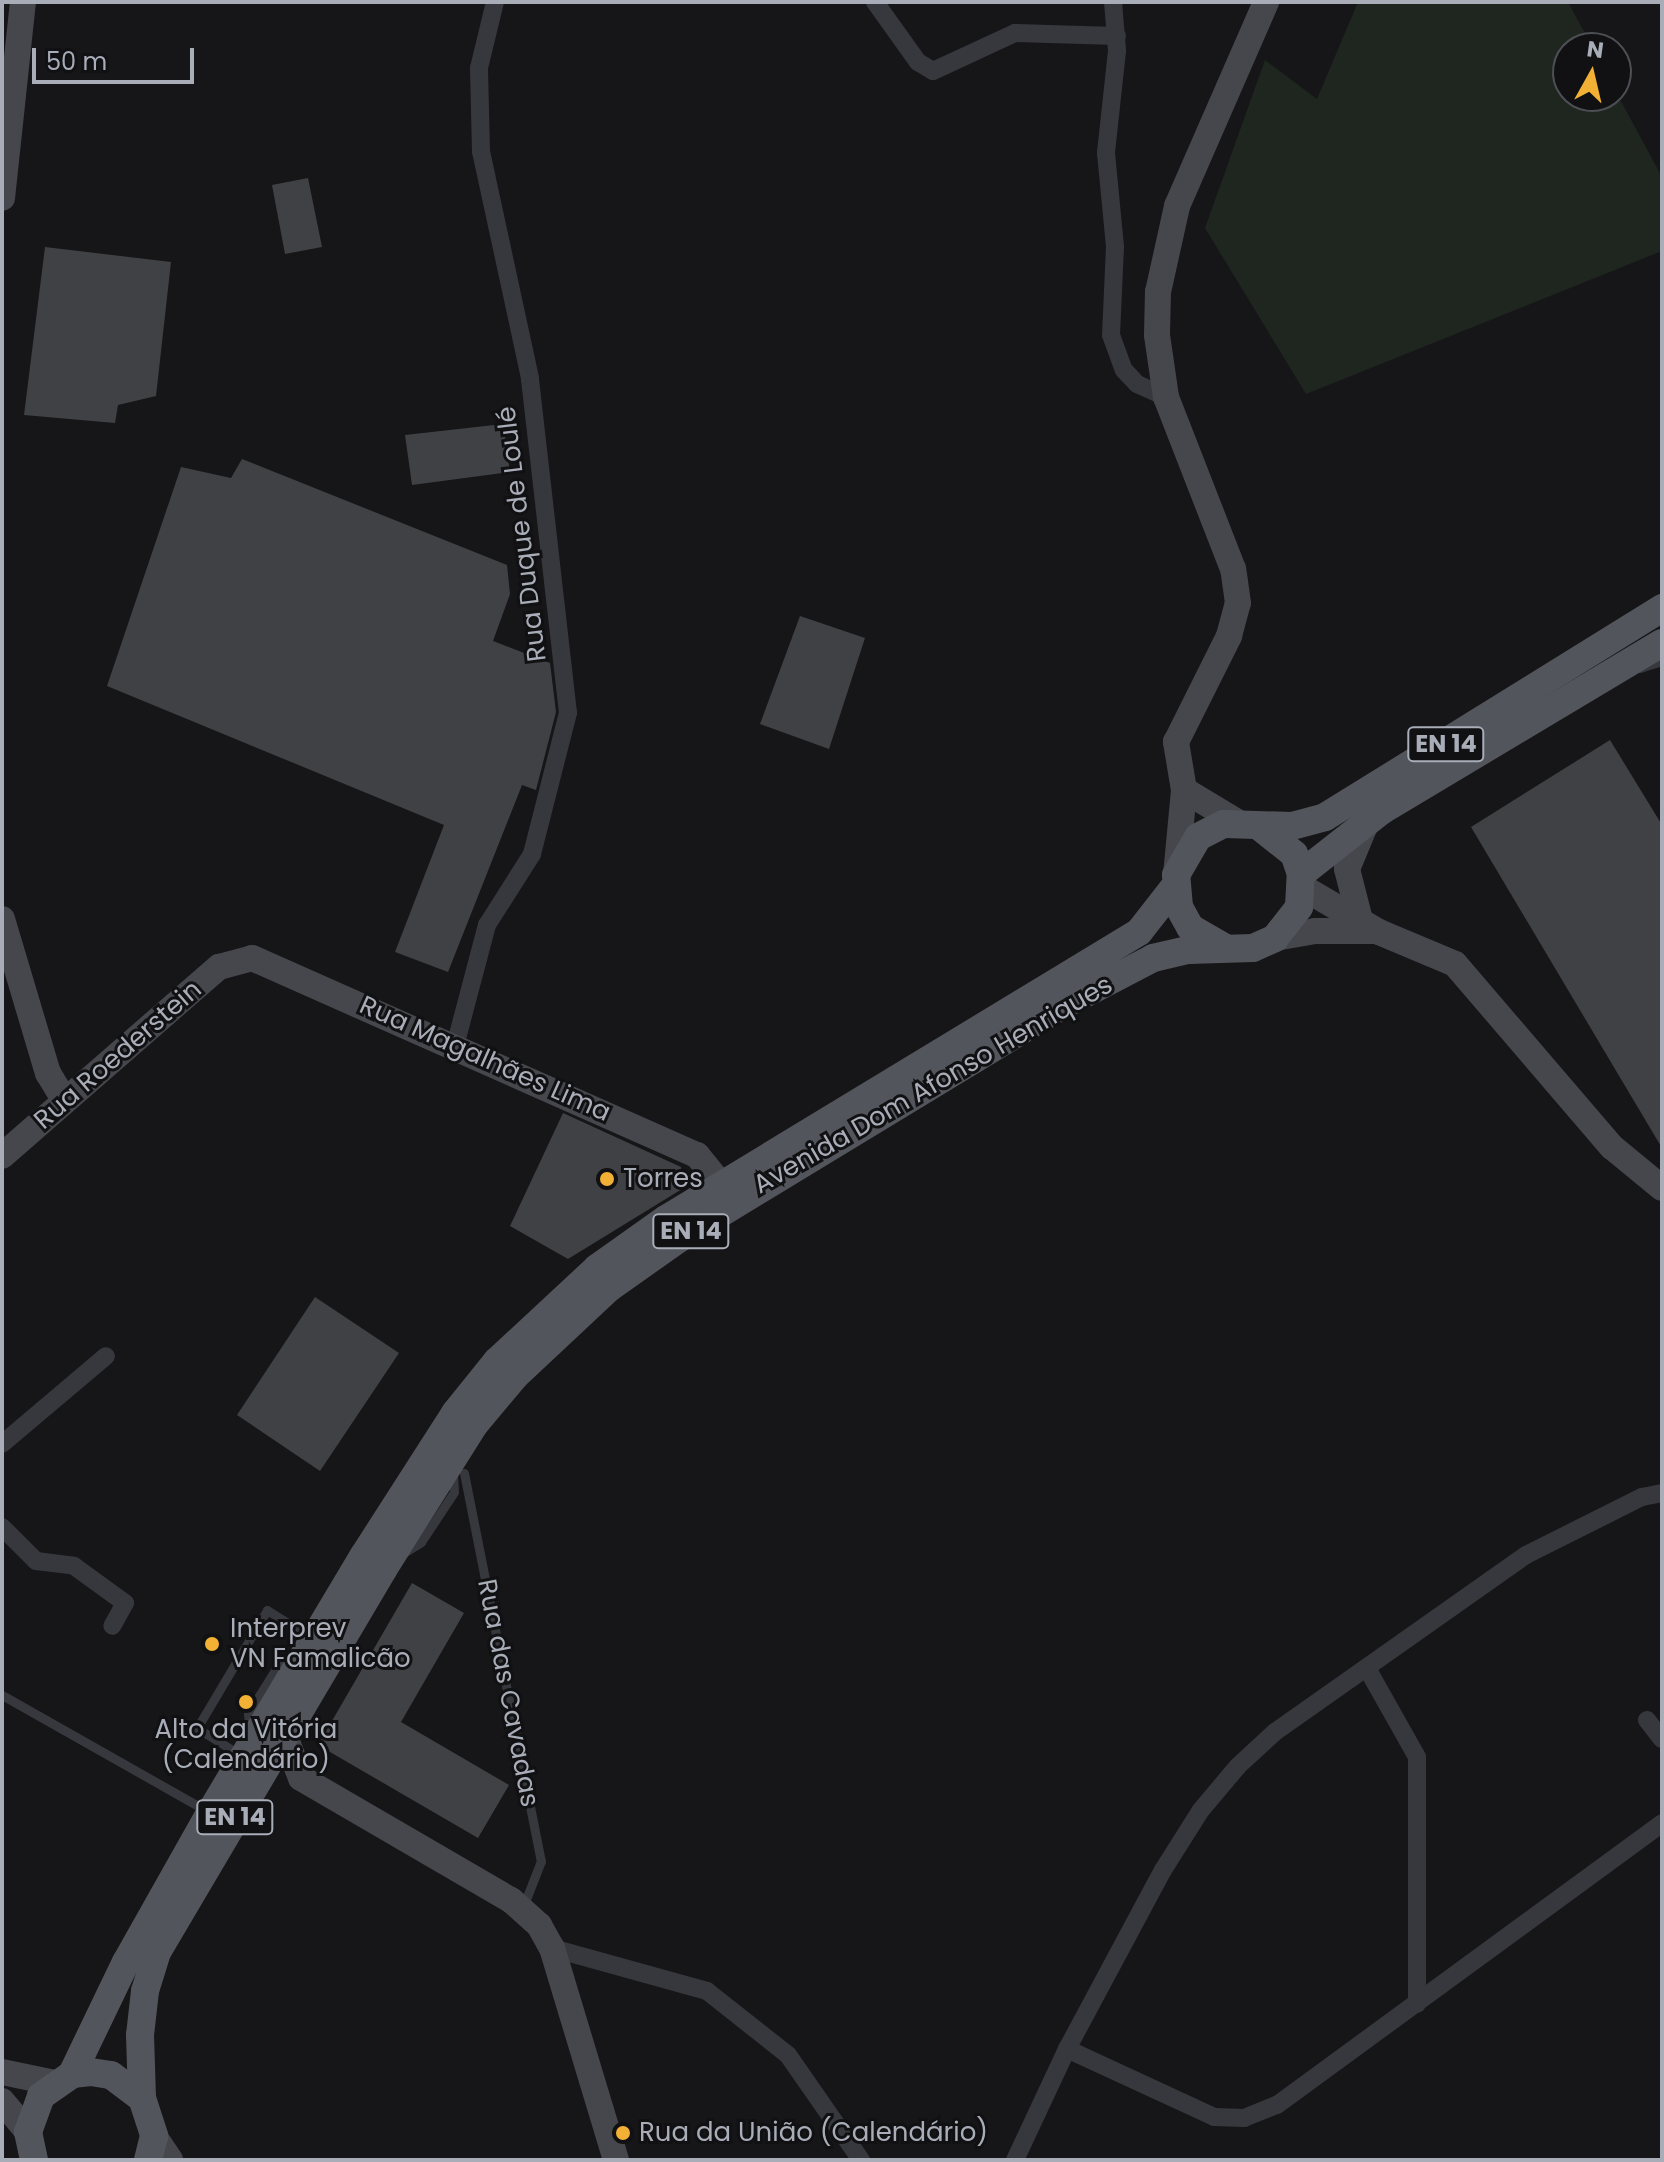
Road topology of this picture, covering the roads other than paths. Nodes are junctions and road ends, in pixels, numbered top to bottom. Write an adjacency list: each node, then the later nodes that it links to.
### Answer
1 (23, 2): 7 (street)
2 (495, 2): 23 (street, Rua Duque de Loulé)
3 (875, 2): 6 (street)
4 (1113, 2): 6 (street)
5 (1266, 2): 8 (street)
6 (1117, 36): 8 (street)
7 (2, 198)
8 (1166, 397): 13 (street)
9 (1662, 608): 15 (main road, Avenida Dom Afonso Henriques / EN 14)
10 (1662, 643): 12 (main road, EN 14)
11 (1662, 661): 12 (lane)
12 (1625, 666): 14 (main road, EN 14)
13 (1184, 790): 15 (street); 16 (street)
14 (1367, 821): 17 (main road, EN 14); 19 (street)
15 (1250, 825): 16 (main road, Avenida Dom Afonso Henriques / EN 14); 17 (main road)
16 (1176, 880): 21 (main road); 26 (main road, Avenida Dom Afonso Henriques / EN 14)
17 (1302, 880): 19 (street); 20 (main road, EN 14)
18 (2, 919): 24 (street)
19 (1370, 926): 20 (street); 27 (street)
20 (1275, 938): 21 (main road, Avenida Dom Afonso Henriques / EN 14)
21 (1228, 949): 30 (main road, Avenida Dom Afonso Henriques / EN 14)
22 (238, 959): 23 (street, Rua Magalhães Lima); 24 (street, Rua Roederstein)
23 (455, 1046): 26 (street, Rua Magalhães Lima)
24 (64, 1100): 25 (street, Rua Roederstein)
25 (2, 1156)
26 (720, 1183): 34 (main road, Avenida Dom Afonso Henriques / EN 14)
27 (1662, 1188)
28 (106, 1356): 29 (street)
29 (2, 1444)
30 (458, 1468): 38 (main road, Avenida Dom Afonso Henriques / EN 14); 44 (lane, Rua das Cavadas)
31 (1662, 1493): 35 (street)
32 (2, 1527): 33 (street)
33 (112, 1626)
34 (309, 1646): 40 (main road, Avenida Dom Afonso Henriques / EN 14); 40 (lane)
35 (1368, 1670): 46 (street); 47 (street)
36 (2, 1695): 42 (lane)
37 (1647, 1720): 39 (street)
38 (284, 1734): 40 (main road, Avenida Dom Afonso Henriques / EN 14); 41 (street)
39 (1662, 1739)
40 (250, 1761): 41 (street); 42 (main road, Avenida Dom Afonso Henriques / EN 14); 50 (main road, Avenida Dom Afonso Henriques / EN 14)
41 (301, 1778): 44 (street)
42 (210, 1813): 49 (main road, Avenida Dom Afonso Henriques / EN 14)
43 (1662, 1823): 46 (street)
44 (522, 1910): 45 (street)
45 (552, 1948): 55 (street); 56 (street)
46 (1417, 2004): 47 (street)
47 (1067, 2049): 57 (street)
48 (2, 2072): 49 (street)
49 (63, 2079): 50 (main road); 53 (main road, EN 14)
50 (142, 2098): 52 (main road, EN 14)
51 (2, 2101): 53 (street)
52 (151, 2148): 54 (street)
53 (30, 2151)
54 (170, 2160)
55 (616, 2160)
56 (861, 2160)
57 (1015, 2160)

